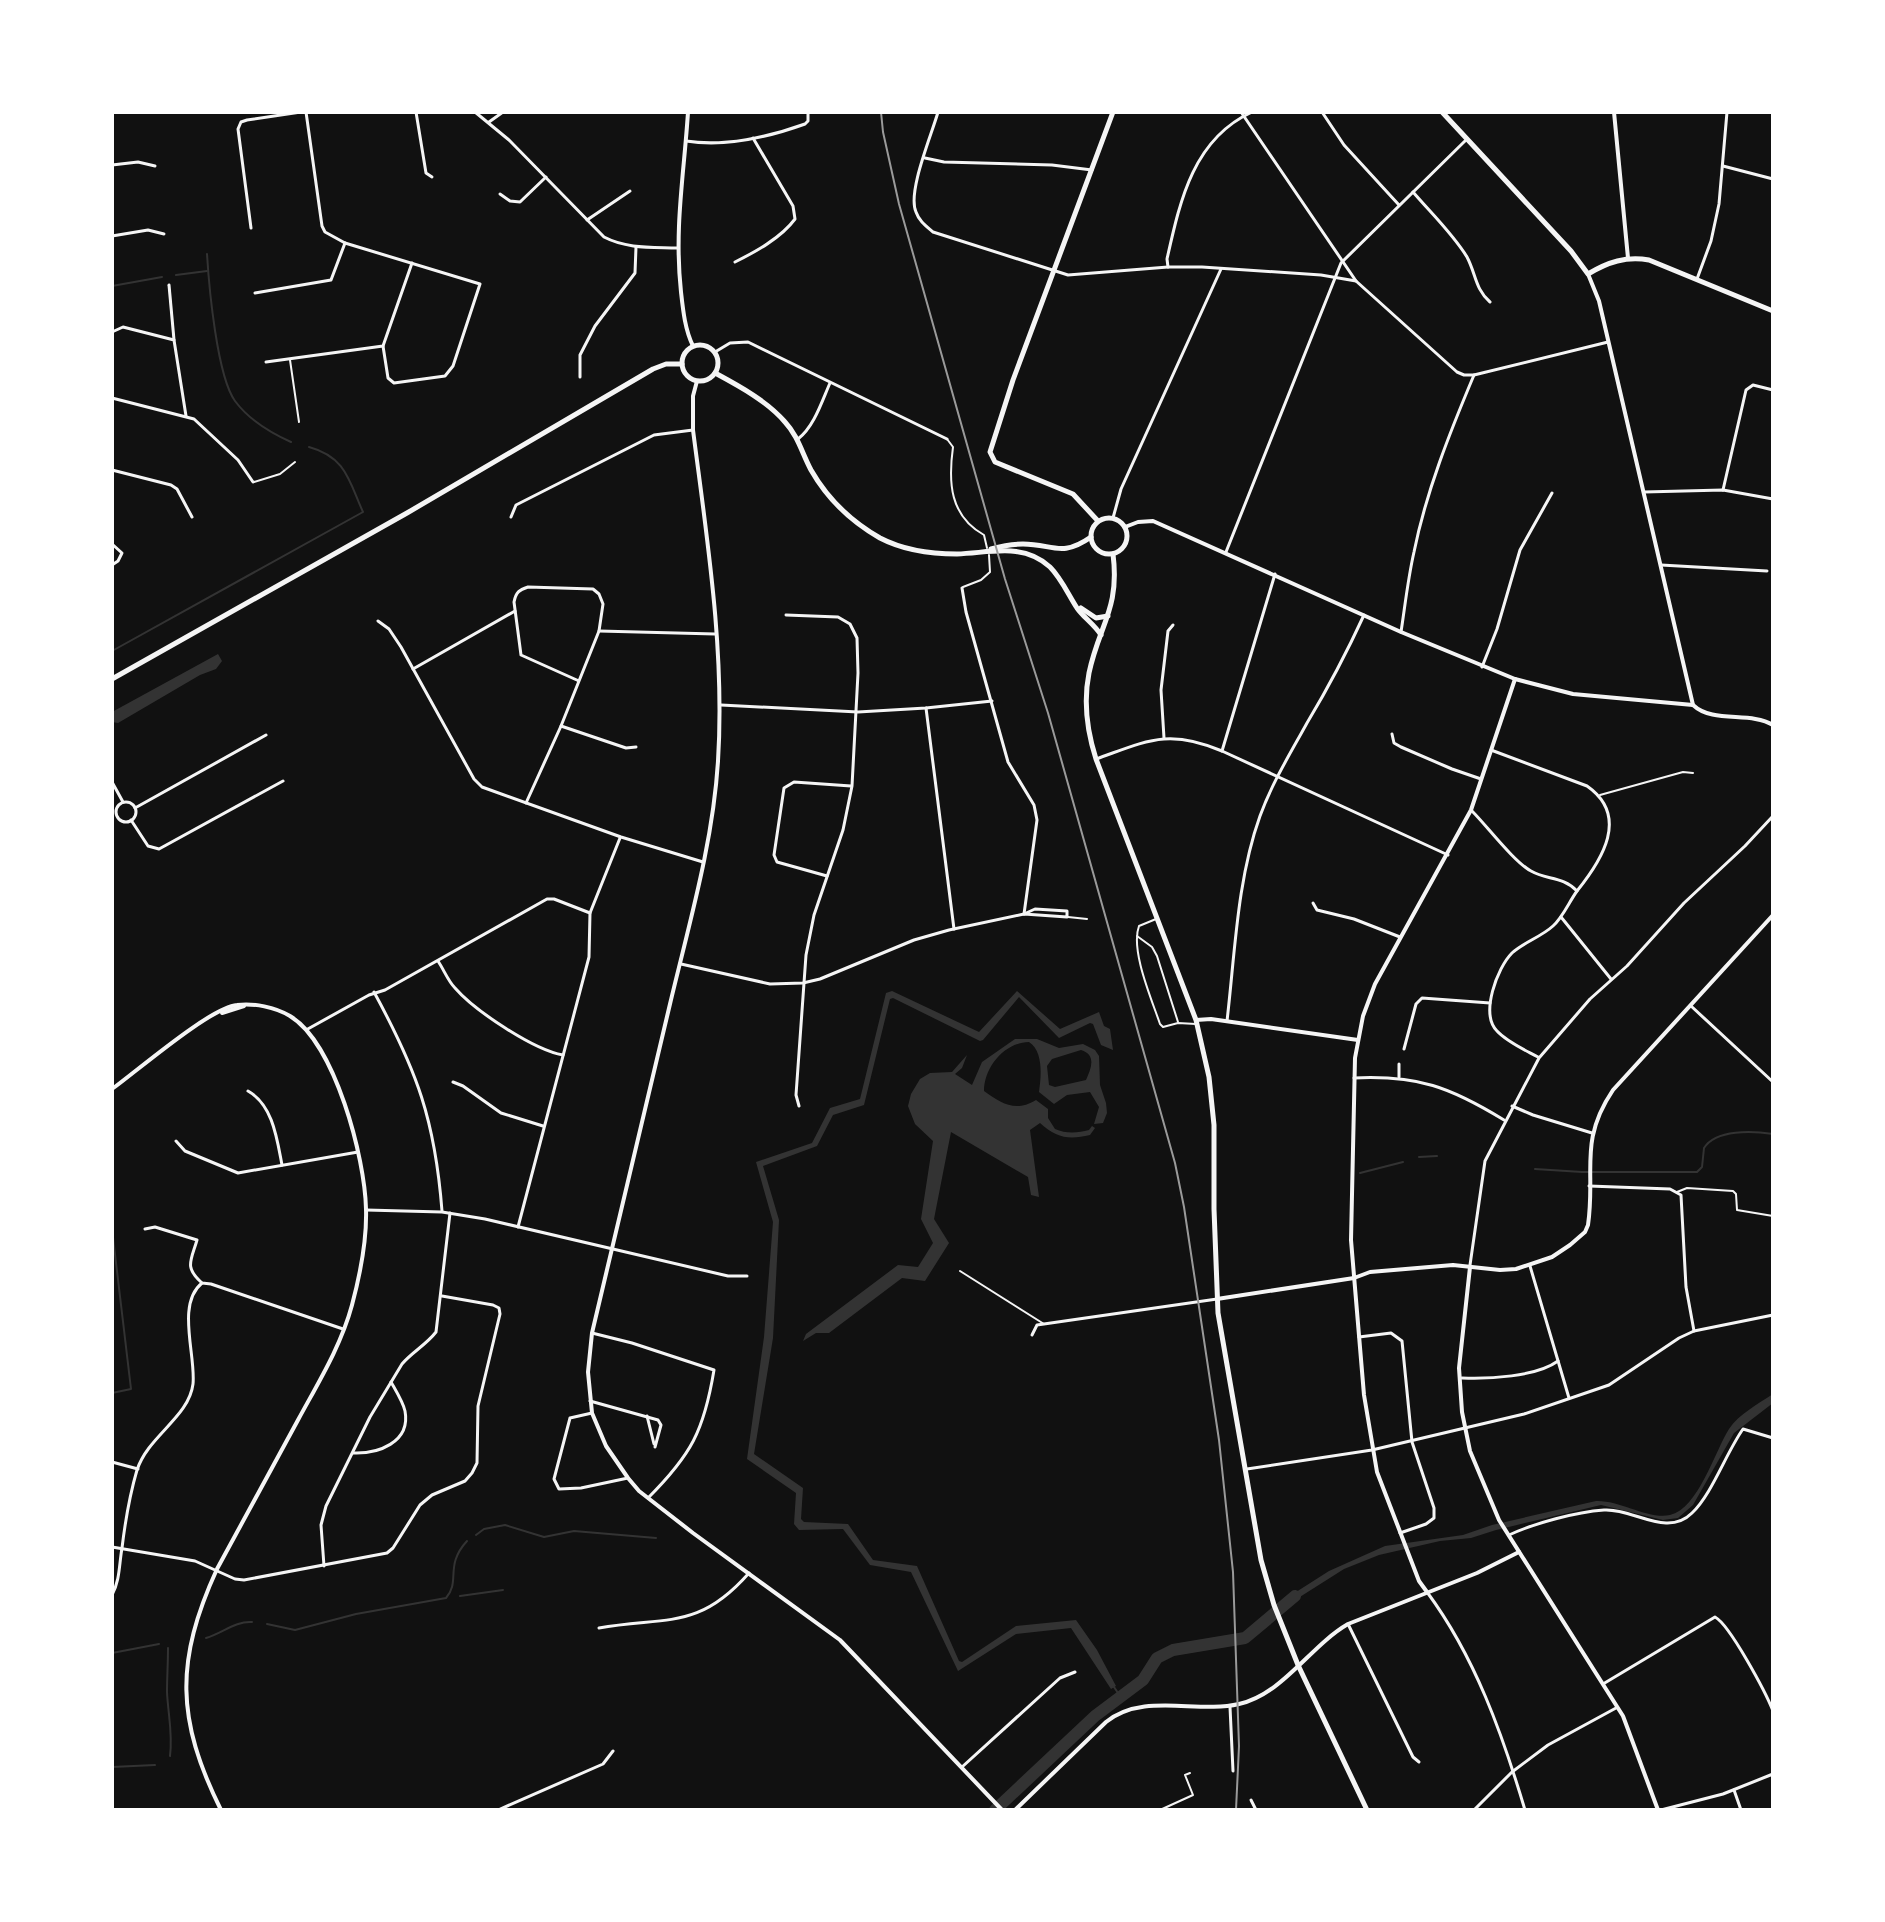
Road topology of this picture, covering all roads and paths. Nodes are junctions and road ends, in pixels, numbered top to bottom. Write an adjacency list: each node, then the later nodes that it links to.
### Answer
1 (304, 112): 32 (street); 35 (street)
2 (416, 112): 24 (street)
3 (475, 112): 15 (street)
4 (503, 112): 15 (street)
5 (688, 112): 18 (street)
6 (808, 112): 16 (street)
7 (938, 112): 19 (street)
8 (1113, 112): 23 (main road)
9 (1252, 112): 14 (street)
10 (1322, 112): 30 (street)
11 (1442, 112): 17 (main road)
12 (1614, 112): 38 (street)
13 (1727, 112): 22 (street)
14 (1242, 114): 41 (street); 42 (street)
15 (489, 122): 25 (street)
16 (753, 138): 18 (street); 39 (street)
17 (1467, 139): 28 (street); 45 (main road)
18 (686, 141): 37 (street)
19 (925, 158): 23 (street); 44 (street)
20 (112, 165): 21 (street)
21 (155, 166)
22 (1723, 166): 26 (street); 47 (street)
23 (1092, 170): 44 (main road)
24 (432, 177)
25 (546, 177): 29 (street); 31 (street)
26 (1773, 179)
27 (630, 191): 31 (street)
28 (1413, 192): 30 (street); 51 (street)
29 (500, 194)
30 (1399, 205): 41 (street)
31 (587, 220): 36 (street)
32 (251, 228)
33 (164, 234): 34 (street)
34 (112, 236)
35 (345, 243): 40 (street); 50 (street)
36 (636, 247): 37 (street); 64 (street)
37 (677, 248): 57 (street)
38 (1628, 258): 45 (main road); 47 (main road)
39 (735, 262)
40 (412, 263): 56 (street); 56 (street)
41 (1341, 263): 46 (street); 48 (street)
42 (1168, 267): 43 (street); 44 (street)
43 (1221, 268): 46 (street); 83 (street)
44 (1055, 273): 84 (main road)
45 (1588, 274): 55 (street)
46 (1334, 278): 48 (street); 89 (street)
47 (1697, 279): 52 (main road)
48 (1356, 281): 63 (street)
49 (169, 285): 54 (street)
50 (255, 293)
51 (1490, 302)
52 (1773, 311)
53 (112, 332): 54 (street)
54 (174, 340): 69 (street)
55 (1608, 342): 63 (street); 78 (street)
56 (383, 346): 59 (street)
57 (693, 346): 58 (main road); 61 (main road)
58 (715, 352): 62 (main road); 66 (street)
59 (290, 359): 60 (street); 70 (lane)
60 (266, 362)
61 (682, 364): 65 (main road); 109 (main road)
62 (715, 373): 65 (main road); 72 (main road)
63 (1474, 375): 104 (street)
64 (580, 377)
65 (697, 381): 71 (street)
66 (830, 383): 72 (street); 73 (street)
67 (1773, 390): 77 (street)
68 (112, 398): 69 (street)
69 (186, 416): 76 (street)
70 (299, 422)
71 (693, 430): 82 (street); 105 (street)
72 (798, 439): 88 (main road)
73 (947, 439): 95 (lane)
74 (295, 462): 76 (lane)
75 (112, 470): 81 (street)
76 (253, 482)
77 (1723, 490): 78 (street); 80 (street)
78 (1644, 492): 92 (street)
79 (1552, 493): 107 (street)
80 (1773, 499)
81 (192, 517)
82 (511, 517)
83 (1113, 518): 84 (main road); 85 (main road)
84 (1098, 521): 86 (main road)
85 (1125, 527): 89 (street); 90 (main road)
86 (1091, 537): 88 (main road); 90 (main road)
87 (112, 544): 91 (street)
88 (982, 551): 96 (main road)
89 (1226, 552): 94 (street)
90 (1113, 554): 100 (main road)
91 (112, 565)
92 (1661, 565): 93 (street); 114 (street)
93 (1767, 571)
94 (1275, 574): 99 (street); 124 (street)
95 (962, 588): 112 (street)
96 (1074, 602): 100 (main road); 106 (main road)
97 (515, 611): 103 (street); 108 (street); 111 (street)
98 (786, 615): 116 (street)
99 (1364, 615): 104 (street); 127 (street)
100 (1109, 616): 106 (main road)
101 (378, 621): 108 (street)
102 (1173, 625): 121 (street)
103 (599, 631): 105 (street); 111 (street)
104 (1401, 632): 107 (street)
105 (716, 635): 113 (street)
106 (1101, 635): 125 (main road)
107 (1482, 667): 110 (street)
108 (413, 669): 134 (street)
109 (112, 679)
110 (1515, 679): 114 (street); 123 (street)
111 (579, 681): 118 (street)
112 (992, 701): 115 (street); 149 (street)
113 (721, 705): 116 (street); 143 (street)
114 (1693, 705): 117 (street)
115 (926, 708): 116 (street); 156 (street)
116 (858, 712): 131 (street)
117 (1772, 722)
118 (561, 726): 122 (street); 134 (street)
119 (1392, 734): 128 (street)
120 (266, 735): 135 (street)
121 (1164, 738): 124 (street); 125 (street)
122 (636, 747)
123 (1491, 750): 128 (street); 132 (street)
124 (1222, 751): 127 (street)
125 (1096, 759): 154 (main road)
126 (1693, 773): 132 (lane)
127 (1277, 777): 142 (street); 166 (street)
128 (1481, 779): 136 (street)
129 (283, 781): 139 (street)
130 (112, 782): 133 (street)
131 (852, 786): 144 (street); 144 (street)
132 (1600, 795): 145 (street)
133 (123, 802): 135 (street); 138 (street)
134 (526, 803): 141 (street)
135 (135, 808): 139 (street)
136 (1471, 810): 142 (street); 145 (street)
137 (1773, 816): 161 (street)
138 (118, 818): 139 (street); 140 (street)
139 (131, 820)
140 (113, 821)
141 (621, 837): 143 (street); 148 (street)
142 (1448, 855): 158 (street)
143 (703, 862): 160 (street)
144 (827, 876): 162 (street)
145 (1577, 891): 151 (street)
146 (1313, 903): 158 (street)
147 (1067, 911): 149 (street); 152 (street); 153 (lane)
148 (590, 913): 159 (street); 172 (street)
149 (1024, 914): 152 (street); 156 (street)
150 (1773, 915): 165 (street)
151 (1560, 916): 161 (street); 164 (street)
152 (1067, 917): 153 (lane)
153 (1077, 918): 155 (lane)
154 (1157, 918): 157 (lane); 167 (main road)
155 (1087, 919)
156 (954, 929): 162 (street)
157 (1136, 935): 168 (lane); 168 (lane)
158 (1400, 937): 170 (street)
159 (438, 961): 163 (street); 172 (street)
160 (681, 964): 162 (street); 197 (street)
161 (1611, 979): 173 (street)
162 (803, 983): 181 (street)
163 (374, 992): 169 (street); 192 (street)
164 (1491, 1003): 171 (street); 173 (street)
165 (1691, 1006): 178 (street); 185 (street)
166 (1227, 1021): 167 (street); 170 (street)
167 (1196, 1022): 168 (lane); 205 (main road)
168 (1178, 1023)
169 (306, 1030): 179 (street); 187 (street)
170 (1358, 1040): 176 (street)
171 (1404, 1049)
172 (563, 1055): 184 (street)
173 (1539, 1058): 182 (street)
174 (1399, 1064): 175 (street)
175 (1399, 1077): 176 (street); 183 (street)
176 (1354, 1078): 202 (street)
177 (453, 1082): 184 (street)
178 (1773, 1082)
179 (112, 1089)
180 (248, 1091): 188 (street)
181 (799, 1106)
182 (1512, 1106): 183 (street); 185 (street)
183 (1504, 1120): 199 (street)
184 (543, 1126): 195 (street)
185 (1592, 1133): 189 (street)
186 (176, 1141): 188 (street)
187 (358, 1152): 188 (street); 191 (street)
188 (282, 1165)
189 (1589, 1186): 190 (street); 198 (street)
190 (1677, 1192): 194 (lane); 209 (street)
191 (366, 1210): 192 (street); 208 (street)
192 (442, 1212): 193 (street)
193 (450, 1213): 195 (street); 204 (street)
194 (1773, 1216)
195 (518, 1227): 197 (street)
196 (145, 1229): 203 (street)
197 (612, 1250): 201 (street); 210 (street)
198 (1530, 1266): 199 (street); 213 (street)
199 (1470, 1267): 202 (street); 214 (street)
200 (960, 1271): 207 (lane)
201 (747, 1276)
202 (1354, 1278): 205 (street); 212 (street)
203 (202, 1283): 208 (street); 226 (street)
204 (442, 1296): 215 (street); 235 (street)
205 (1217, 1299): 207 (street); 227 (main road)
206 (1773, 1315): 209 (street)
207 (1044, 1324): 211 (street)
208 (344, 1329): 236 (street)
209 (1694, 1331): 216 (street)
210 (592, 1333): 217 (street); 229 (street)
211 (1032, 1335)
212 (1359, 1337): 222 (street); 223 (street)
213 (1558, 1361): 214 (street); 216 (street)
214 (1462, 1378): 220 (street)
215 (391, 1382): 224 (street); 224 (street)
216 (1569, 1398): 220 (street)
217 (590, 1401): 218 (street); 219 (street)
218 (592, 1413): 228 (street); 228 (street)
219 (647, 1415): 219 (street)
220 (1464, 1429): 222 (street); 231 (street)
221 (1773, 1438): 231 (street)
222 (1412, 1442): 223 (street); 230 (street)
223 (1372, 1450): 227 (street); 230 (street)
224 (353, 1453): 235 (street)
225 (112, 1462): 226 (street)
226 (138, 1469): 233 (street)
227 (1244, 1469): 242 (main road)
228 (628, 1478): 229 (street)
229 (648, 1498): 237 (street)
230 (1401, 1535): 238 (street)
231 (1509, 1535): 234 (street)
232 (112, 1547): 233 (street)
233 (122, 1547): 236 (street); 239 (street)
234 (1519, 1552): 238 (street); 244 (street)
235 (324, 1566): 236 (street)
236 (217, 1569): 257 (street)
237 (749, 1573): 241 (street); 250 (street)
238 (1427, 1592): 240 (street); 252 (street)
239 (112, 1595)
240 (1348, 1624): 242 (street); 249 (street)
241 (599, 1628)
242 (1298, 1665): 245 (street); 263 (main road)
243 (1075, 1672): 250 (street)
244 (1603, 1684): 246 (street); 247 (street)
245 (1230, 1706): 251 (street); 260 (street)
246 (1618, 1707): 252 (street); 266 (street)
247 (1773, 1711)
248 (613, 1751): 258 (street)
249 (1419, 1762)
250 (960, 1769): 259 (street)
251 (1233, 1771)
252 (1512, 1772): 264 (street); 265 (street)
253 (1190, 1773): 261 (lane)
254 (1773, 1774): 255 (street)
255 (1734, 1790): 266 (street); 267 (street)
256 (1251, 1800): 262 (street)
257 (221, 1810)
258 (498, 1810)
259 (1002, 1810)
260 (1015, 1810)
261 (1160, 1810)
262 (1256, 1810)
263 (1367, 1810)
264 (1474, 1810)
265 (1525, 1810)
266 (1659, 1810)
267 (1741, 1810)

